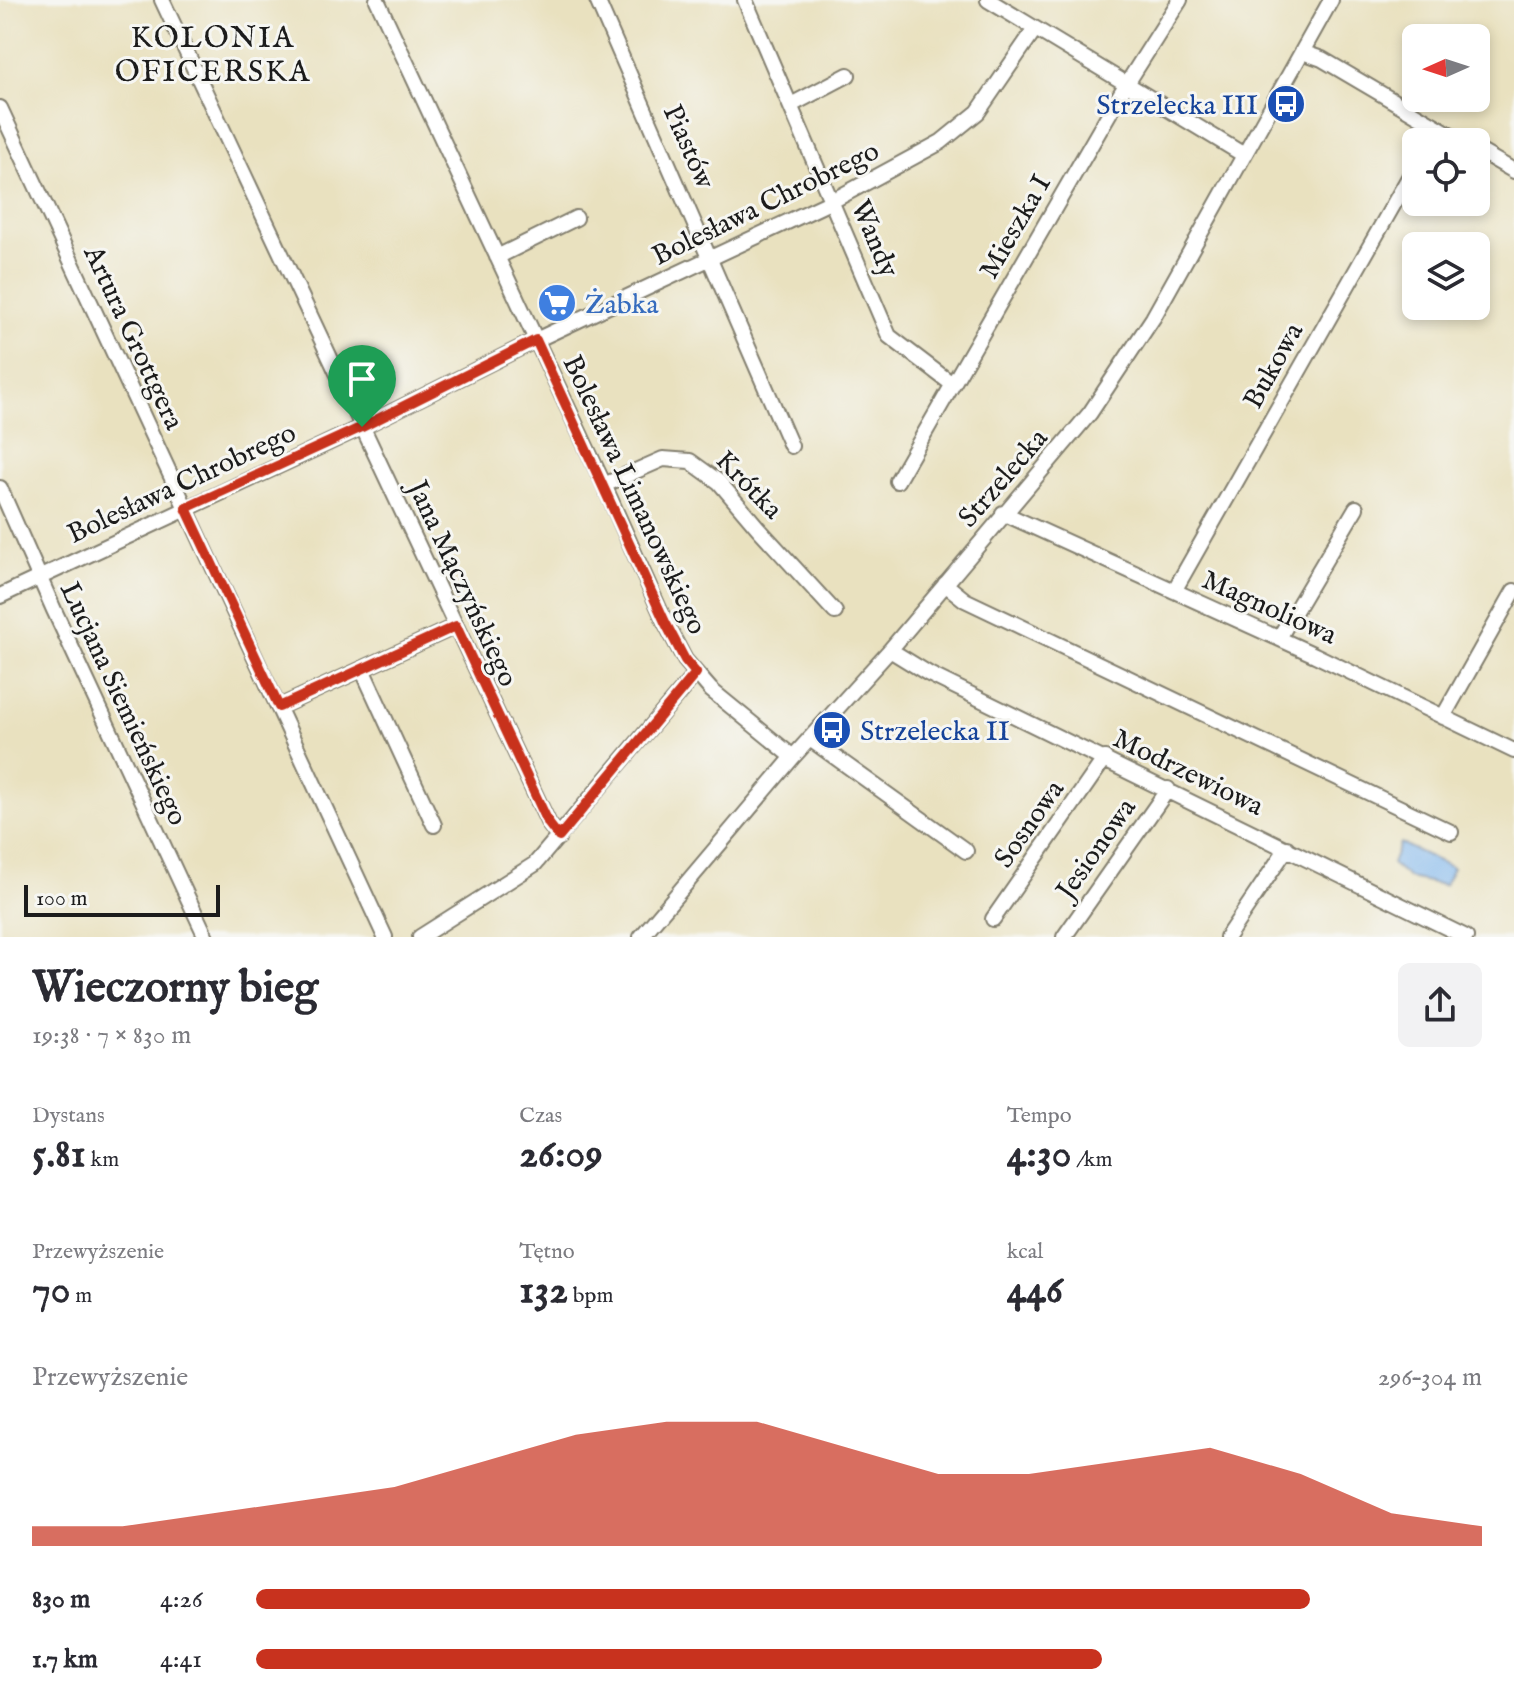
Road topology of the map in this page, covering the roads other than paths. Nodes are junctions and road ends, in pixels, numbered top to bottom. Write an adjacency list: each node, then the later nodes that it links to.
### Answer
1 (162, 0): 25 (street, Jana Mączyńskiego)
2 (377, 0): 21 (street, Bolesława Limanowskiego)
3 (597, 0): 22 (street, Piastów)
4 (988, 0): 8 (street)
5 (1331, 0): 9 (street, Strzelecka)
6 (748, 1): 12 (street, Wandy)
7 (1178, 1): 11 (street, Mieszka I)
8 (1035, 29): 11 (street); 19 (street, Bolesława Chrobrego)
9 (1302, 52): 14 (street); 15 (street, Strzelecka)
10 (848, 75): 12 (street)
11 (1127, 84): 15 (street); 24 (street, Mieszka I)
12 (791, 105): 19 (street, Wandy)
13 (0, 108): 30 (street, Artura Grottgera)
14 (1438, 128)
15 (1244, 155): 32 (street, Strzelecka)
16 (1490, 157): 17 (street)
17 (1514, 171)
18 (1402, 190): 35 (street, Bukowa)
19 (832, 201): 22 (street, Bolesława Chrobrego); 24 (street, Wandy)
20 (576, 218): 21 (street)
21 (497, 257): 23 (street, Bolesława Limanowskiego)
22 (711, 259): 23 (street, Bolesława Chrobrego); 26 (street, Piastów)
23 (536, 340): 25 (street, Bolesława Chrobrego); 28 (street, Bolesława Limanowskiego)
24 (952, 384): 27 (street, Mieszka I)
25 (362, 427): 30 (street, Bolesława Chrobrego); 39 (street, Jana Mączyńskiego)
26 (791, 446)
27 (897, 481)
28 (604, 485): 38 (street, Krótka); 43 (street, Bolesława Limanowskiego)
29 (0, 488): 33 (street, Lucjana Siemieńskiego)
30 (186, 508): 33 (street, Bolesława Chrobrego); 44 (street, Artura Grottgera)
31 (1356, 508): 40 (street)
32 (1003, 513): 34 (street, Strzelecka); 35 (street, Magnoliowa)
33 (39, 577): 37 (street, Bolesława Chrobrego); 57 (street, Lucjana Siemieńskiego)
34 (945, 584): 41 (street, Strzelecka); 52 (street)
35 (1174, 591): 40 (street, Magnoliowa)
36 (1514, 591): 45 (street)
37 (0, 596)
38 (835, 612)
39 (456, 626): 42 (street); 53 (street, Jana Mączyńskiego)
40 (1279, 638): 45 (street, Magnoliowa)
41 (890, 650): 46 (street, Strzelecka); 49 (street, Modrzewiowa)
42 (362, 669): 44 (street); 51 (street)
43 (696, 673): 48 (street, Bolesława Limanowskiego); 53 (street)
44 (279, 707): 58 (street, Artura Grottgera)
45 (1443, 717): 47 (street, Magnoliowa)
46 (810, 739): 48 (street, Strzelecka); 55 (street)
47 (1514, 751)
48 (793, 757): 60 (street, Strzelecka)
49 (1105, 758): 50 (street, Modrzewiowa); 56 (street, Sosnowa)
50 (1168, 789): 54 (street, Modrzewiowa); 61 (street, Jesionowa)
51 (434, 825)
52 (1451, 832)
53 (559, 837): 59 (street)
54 (1287, 848): 62 (street); 63 (street, Modrzewiowa)
55 (966, 851)
56 (993, 919)
57 (206, 937)
58 (385, 937)
59 (420, 937)
60 (641, 937)
61 (1064, 937)
62 (1227, 937)
63 (1466, 937)

